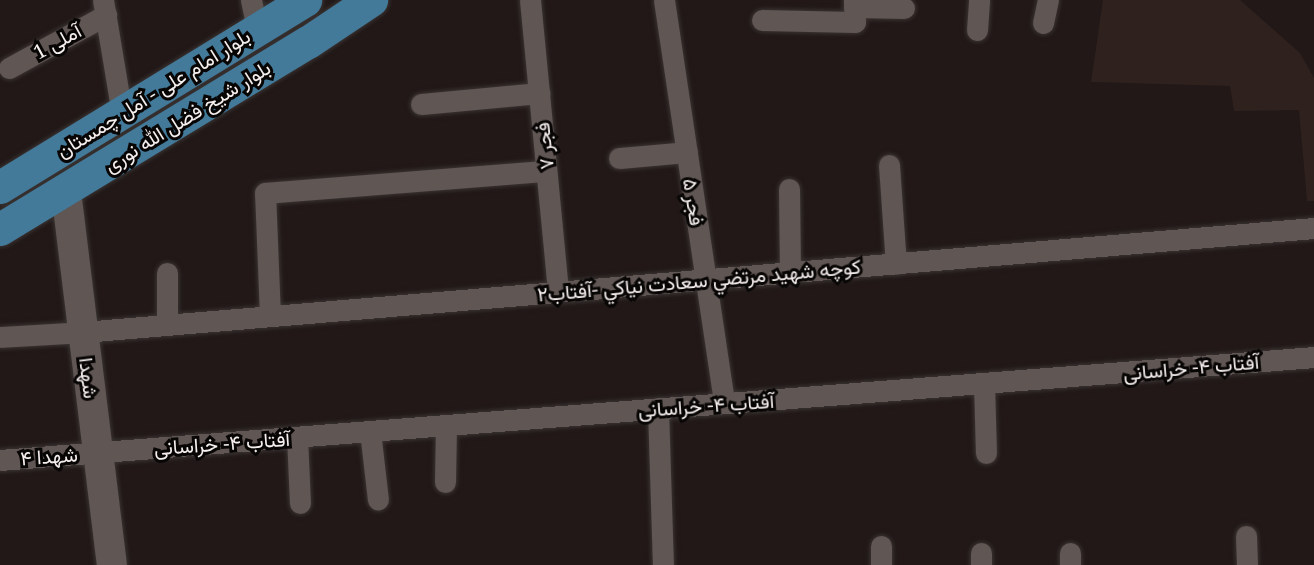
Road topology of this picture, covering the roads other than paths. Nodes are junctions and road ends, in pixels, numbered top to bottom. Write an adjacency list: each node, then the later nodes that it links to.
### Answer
1 (530, 0): 16 (street, فجر ۷)
2 (664, 0): 19 (street, فجر ۵)
3 (980, 0): 13 (street)
4 (1048, 0): 12 (street)
5 (361, 2): 14 (main road, بلوار شیخ فضل الله نوری)
6 (854, 4): 9 (street); 11 (street)
7 (297, 5): 10 (main road, بلوار امام علی - آمل چمستان); 14 (main road)
8 (104, 7): 15 (street, آملی 1); 18 (street)
9 (904, 8)
10 (254, 14): 18 (main road, بلوار امام علی - آمل چمستان)
11 (762, 20)
12 (1043, 23)
13 (977, 30)
14 (308, 42): 25 (main road, بلوار شیخ فضل الله نوری)
15 (9, 68)
16 (538, 93): 17 (street); 22 (street, فجر ۷)
17 (421, 104)
18 (122, 114): 23 (main road, بلوار امام علی - آمل چمستان)
19 (687, 152): 20 (street); 31 (street, فجر ۵)
20 (619, 158)
21 (889, 165): 28 (street)
22 (546, 171): 32 (street, فجر ۷); 33 (street)
23 (0, 187)
24 (789, 189): 29 (street)
25 (66, 191): 27 (main road, بلوار شیخ فضل الله نوری); 35 (main road, شهدا)
26 (1314, 228): 28 (street, كوچه شهيد مرتضي سعادت نياكي -آفتاب۲)
27 (0, 229)
28 (896, 264): 29 (street, كوچه شهيد مرتضي سعادت نياكي -آفتاب۲)
29 (790, 272): 31 (street, كوچه شهيد مرتضي سعادت نياكي -آفتاب۲)
30 (166, 273): 34 (street)
31 (706, 280): 32 (street, كوچه شهيد مرتضي سعادت نياكي -آفتاب۲); 39 (street, فجر ۵)
32 (558, 292): 33 (street, كوچه شهيد مرتضي سعادت نياكي -آفتاب۲)
33 (270, 316): 34 (street, كوچه شهيد مرتضي سعادت نياكي -آفتاب۲)
34 (167, 325): 35 (street, كوچه شهيد مرتضي سعادت نياكي -آفتاب۲)
35 (83, 332): 36 (street, كوچه شهيد مرتضي سعادت نياكي -آفتاب۲); 44 (main road, شهدا)
36 (0, 337)
37 (1314, 357): 38 (street, آفتاب ۴- خراسانی)
38 (984, 383): 39 (street, آفتاب ۴- خراسانی); 45 (street)
39 (724, 403): 40 (street, آفتاب ۴- خراسانی)
40 (658, 408): 41 (street, آفتاب ۴- خراسانی); 52 (street)
41 (446, 425): 42 (street, آفتاب ۴- خراسانی); 47 (street)
42 (370, 431): 43 (street, آفتاب ۴- خراسانی); 48 (street)
43 (297, 437): 44 (street, آفتاب ۴- خراسانی); 49 (street)
44 (98, 453): 46 (street, شهدا ۴); 51 (main road, شهدا)
45 (986, 453)
46 (0, 460)
47 (445, 482)
48 (378, 500)
49 (300, 503)
50 (1246, 536): 53 (street)
51 (112, 565)
52 (663, 565)
53 (1247, 565)

